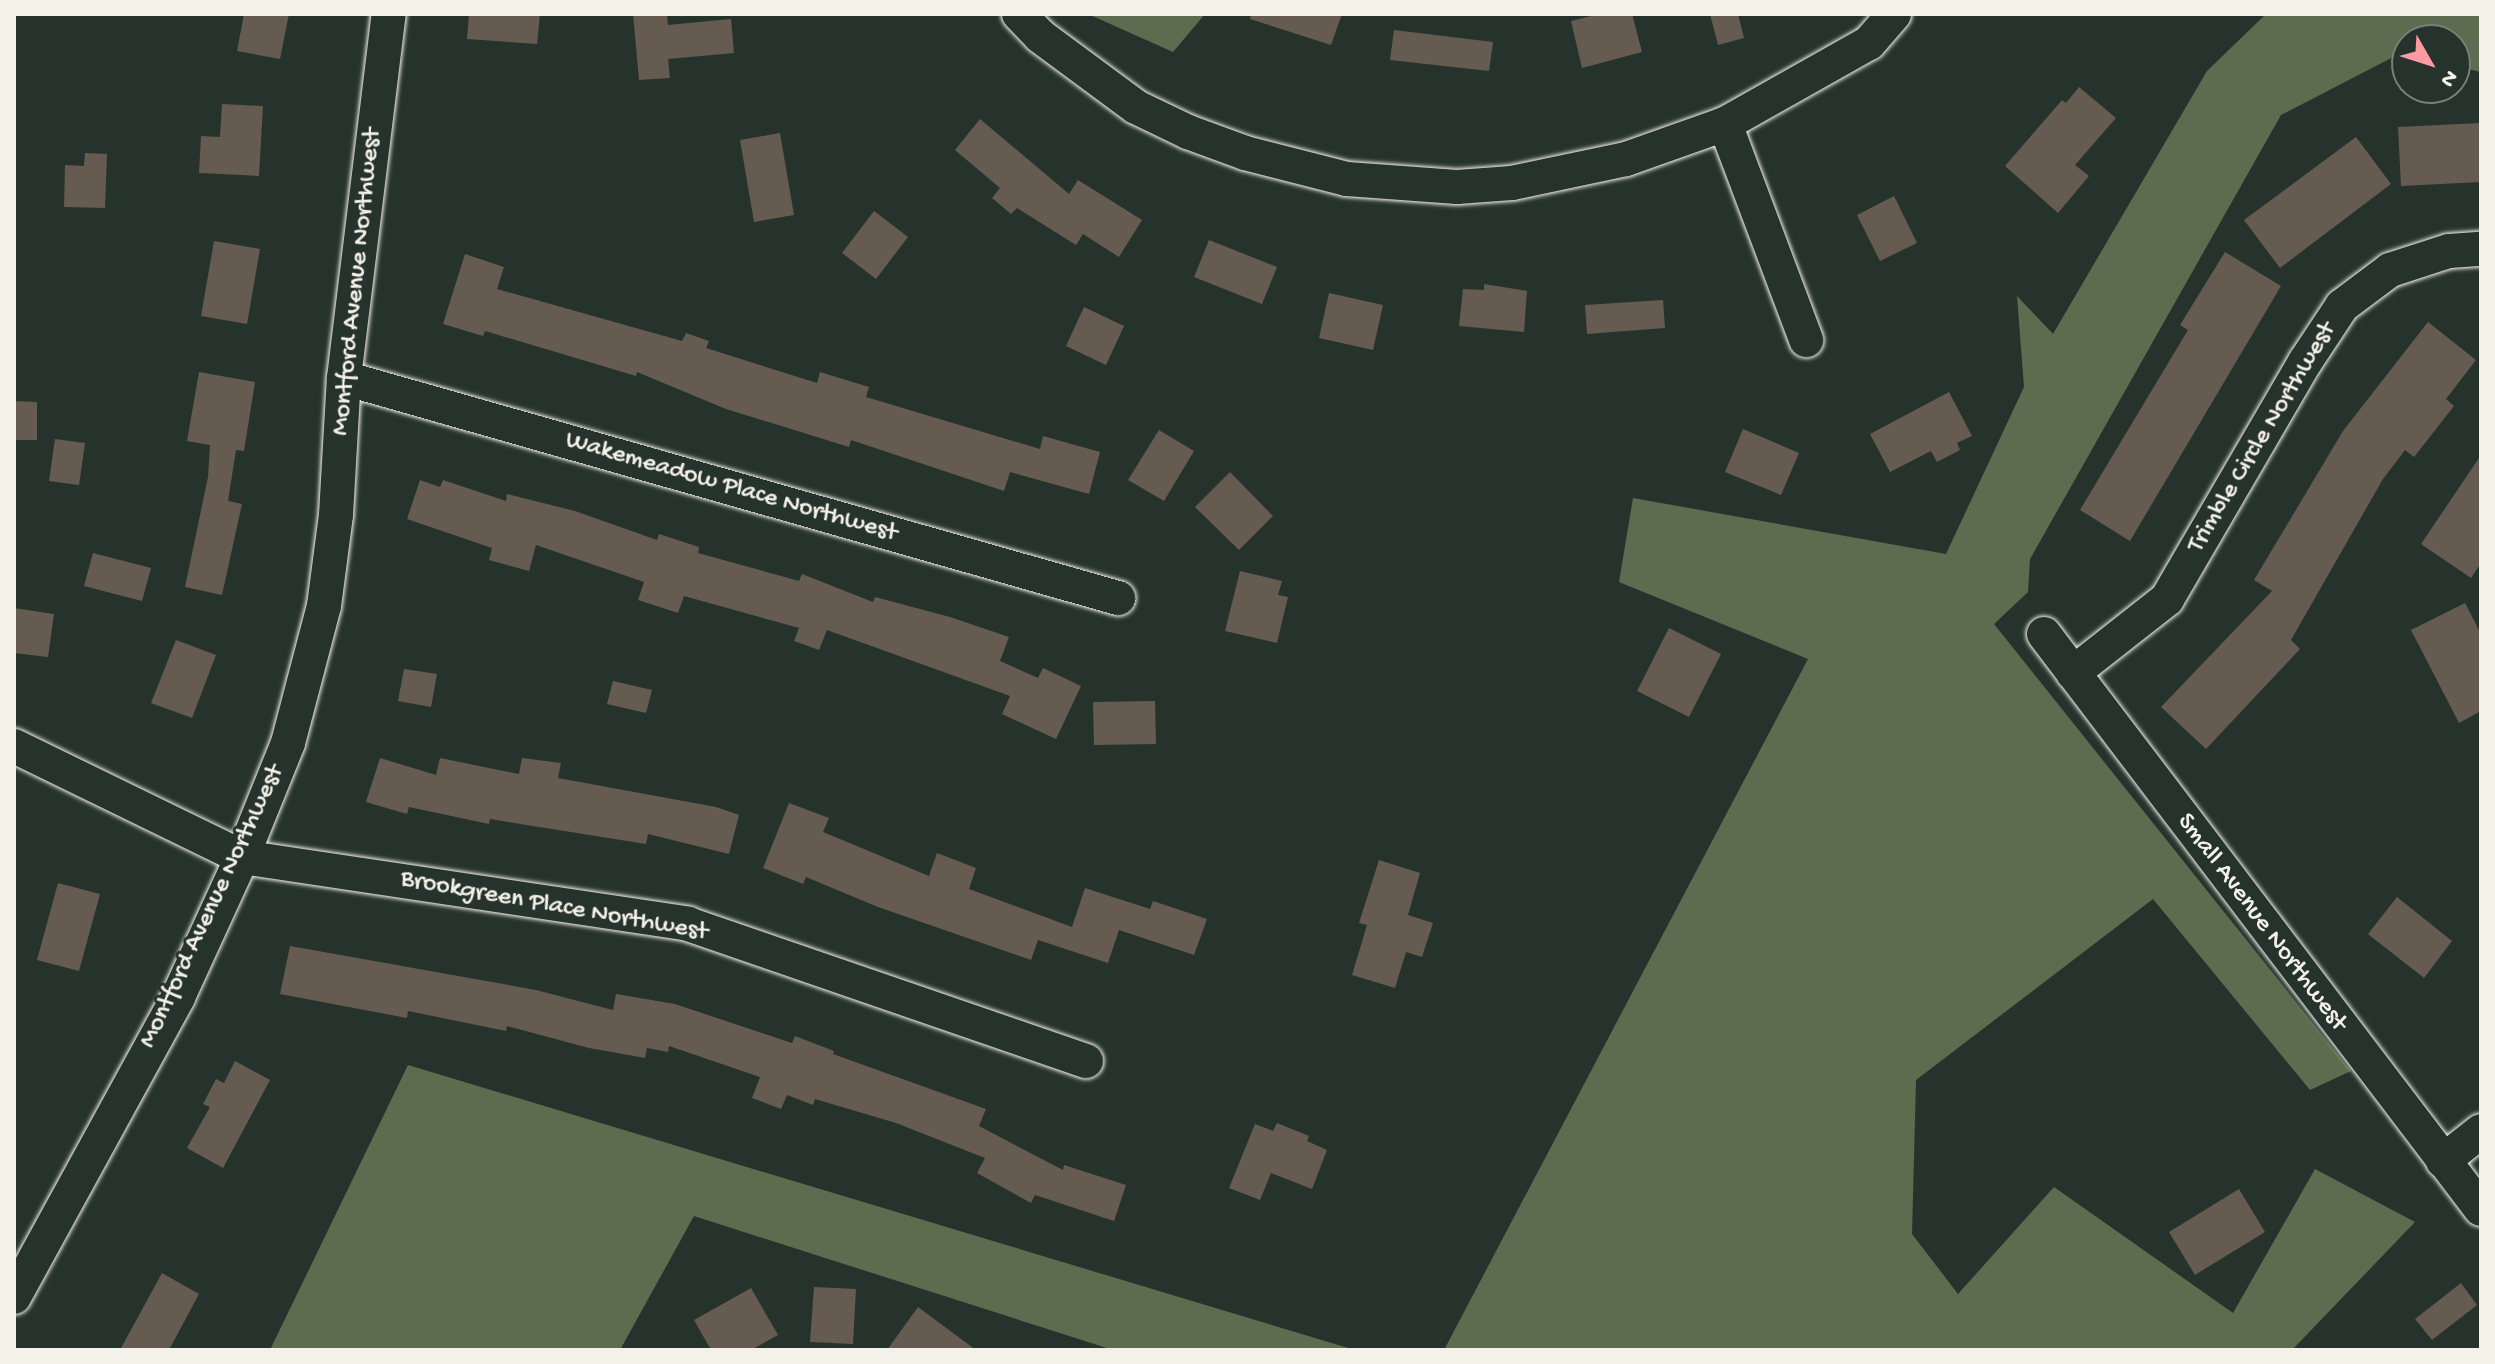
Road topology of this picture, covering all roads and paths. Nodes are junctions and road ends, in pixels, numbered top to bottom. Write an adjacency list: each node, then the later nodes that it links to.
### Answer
1 (389, 14): 7 (street, Montford Avenue Northwest)
2 (1019, 14): 4 (street)
3 (1894, 14): 4 (street)
4 (1725, 124): 6 (street)
5 (2481, 249): 10 (street, Trimble Circle Northwest)
6 (1806, 340)
7 (344, 378): 8 (street, Wakemeadow Place Northwest); 12 (street, Montford Avenue Northwest)
8 (1118, 598)
9 (2044, 634): 10 (street, Small Avenue Northwest)
10 (2073, 673): 15 (street, Small Avenue Northwest)
11 (14, 746): 12 (street, Brookgreen Place Northwest)
12 (242, 857): 13 (street, Brookgreen Place Northwest); 17 (street, Montford Avenue Northwest)
13 (1086, 1061)
14 (2481, 1131): 15 (street)
15 (2443, 1161): 16 (street, Small Avenue Northwest)
16 (2481, 1209)
17 (14, 1297)

